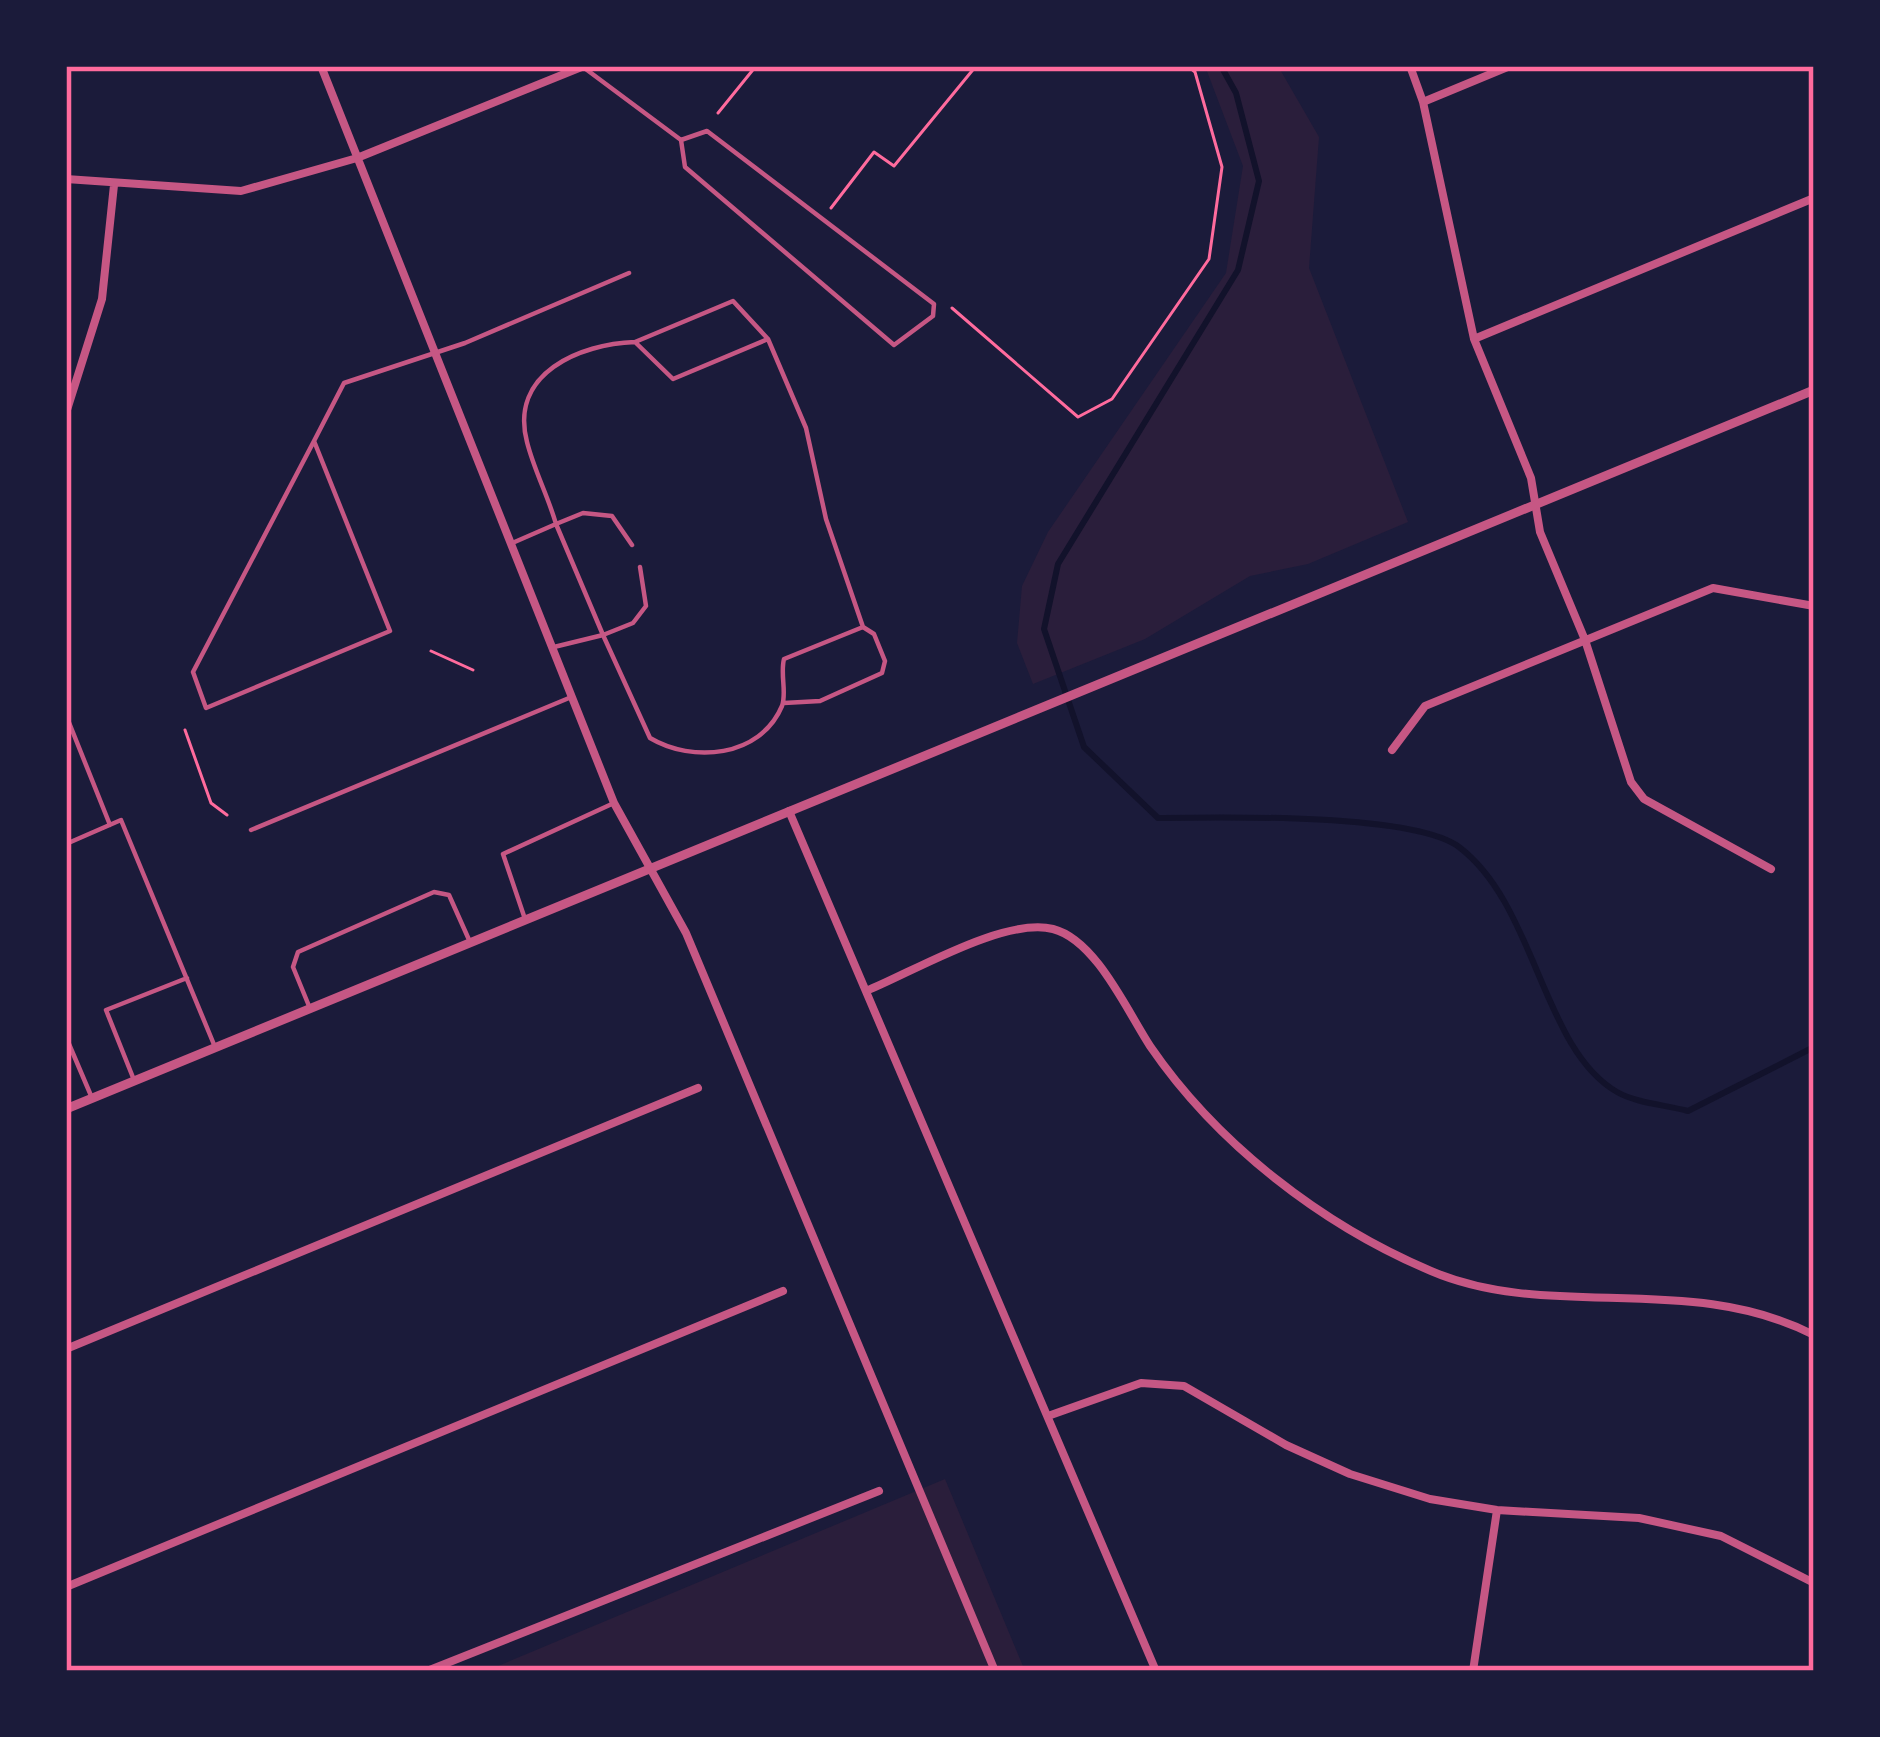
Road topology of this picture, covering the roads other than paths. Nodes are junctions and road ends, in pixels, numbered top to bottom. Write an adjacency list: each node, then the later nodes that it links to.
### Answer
1 (321, 66): 7 (street)
2 (583, 66): 6 (lane); 7 (street)
3 (1410, 66): 5 (street)
4 (1510, 66): 5 (street)
5 (1423, 102): 13 (street)
6 (681, 140): 6 (lane)
7 (357, 158): 9 (street); 15 (street)
8 (66, 179): 9 (street)
9 (114, 185): 17 (street)
10 (1814, 198): 13 (street)
11 (629, 273): 15 (lane)
12 (768, 339): 14 (lane); 14 (lane); 25 (lane)
13 (1474, 339): 19 (street)
14 (635, 342): 20 (lane)
15 (435, 354): 18 (lane); 21 (street)
16 (1814, 390): 19 (street)
17 (66, 413)
18 (314, 441): 18 (lane)
19 (1536, 505): 27 (street); 34 (street)
20 (556, 524): 21 (lane); 22 (lane); 26 (lane)
21 (511, 544): 28 (street)
22 (632, 545)
23 (640, 567): 26 (lane)
24 (1814, 606): 27 (street)
25 (863, 627): 30 (lane); 30 (lane)
26 (603, 635): 28 (lane); 30 (lane)
27 (1585, 640): 32 (street); 39 (street)
28 (554, 647): 29 (street)
29 (574, 696): 33 (street); 36 (lane)
30 (784, 704)
31 (66, 716): 35 (lane)
32 (1392, 750)
33 (614, 802): 38 (street); 40 (lane)
34 (789, 811): 38 (street); 43 (street)
35 (110, 825): 37 (lane); 42 (lane)
36 (251, 830)
37 (66, 844)
38 (649, 867): 40 (street); 60 (street)
39 (1772, 869)
40 (525, 919): 41 (street)
41 (470, 942): 44 (street); 44 (lane)
42 (187, 978): 46 (lane); 47 (lane)
43 (866, 992): 52 (street); 54 (street)
44 (310, 1008): 46 (street)
45 (66, 1036): 49 (lane)
46 (215, 1047): 47 (street)
47 (134, 1080): 49 (street)
48 (698, 1088): 53 (street)
49 (92, 1098): 50 (street)
50 (66, 1109)
51 (782, 1291): 58 (street)
52 (1814, 1335)
53 (66, 1349)
54 (1048, 1416): 56 (street); 61 (street)
55 (879, 1491): 59 (street)
56 (1497, 1510): 57 (street); 62 (street)
57 (1814, 1583)
58 (66, 1587)
59 (427, 1671)
60 (995, 1671)
61 (1156, 1671)
62 (1473, 1671)

